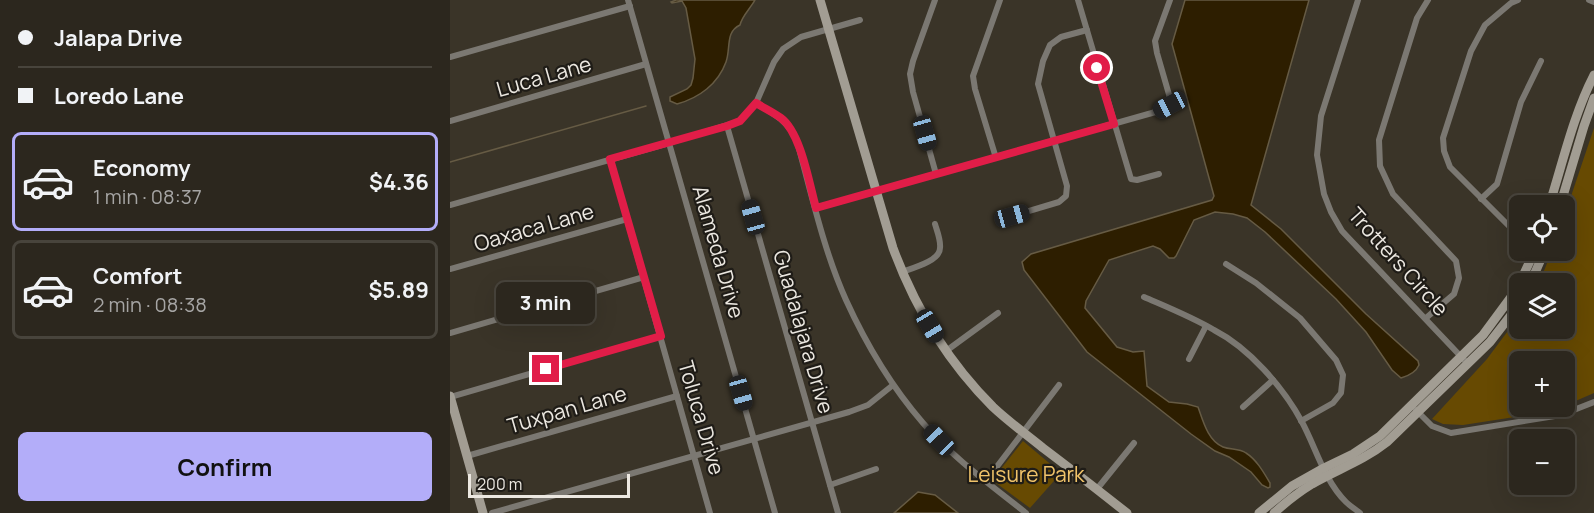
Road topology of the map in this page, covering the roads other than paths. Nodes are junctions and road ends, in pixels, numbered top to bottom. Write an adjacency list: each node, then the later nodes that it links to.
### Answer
1 (820, 0): 13 (main road)
2 (935, 0): 28 (street)
3 (1000, 0): 26 (street)
4 (1078, 0): 14 (street)
5 (1169, 0): 22 (street)
6 (1358, 0): 47 (street, Trotters Circle)
7 (1428, 0): 47 (street)
8 (1518, 0): 33 (street)
9 (1589, 0): 10 (street)
10 (1594, 2)
11 (629, 3): 15 (street); 17 (street, Alameda Drive)
12 (860, 20): 13 (street)
13 (829, 29): 20 (street); 30 (main road)
14 (1087, 30): 22 (street); 24 (street)
15 (450, 57)
16 (1541, 61): 33 (street)
17 (646, 64): 21 (street, Luca Lane); 25 (street, Alameda Drive)
18 (1594, 75): 31 (main road)
19 (1594, 98): 32 (main road)
20 (756, 103): 23 (street); 35 (street)
21 (450, 121)
22 (1114, 124): 24 (street); 29 (street)
23 (727, 126): 25 (street); 64 (street, Guadalajara Drive)
24 (1054, 141): 26 (street); 36 (street)
25 (669, 143): 27 (street); 66 (street, Alameda Drive)
26 (996, 158): 28 (street)
27 (610, 159): 34 (street); 37 (street, Toluca Drive)
28 (936, 174): 30 (street)
29 (1159, 174)
30 (876, 192): 35 (street); 43 (main road)
31 (1552, 195)
32 (1563, 195)
33 (1481, 199): 39 (street)
34 (450, 205)
35 (816, 208): 56 (street)
36 (1012, 216)
37 (627, 219): 42 (street, Oaxaca Lane); 44 (street, Toluca Drive)
38 (935, 224): 43 (street)
39 (1509, 226)
40 (1529, 261): 54 (main road)
41 (1226, 264): 63 (street)
42 (450, 269)
43 (902, 272): 52 (main road)
44 (644, 277): 50 (street); 51 (street, Toluca Drive)
45 (1144, 297): 49 (street)
46 (998, 313): 52 (street)
47 (1426, 318): 54 (street, Trotters Circle)
48 (1509, 318): 54 (main road)
49 (1206, 326): 53 (street); 55 (street)
50 (450, 333)
51 (661, 336): 58 (street); 59 (street, Toluca Drive)
52 (946, 351): 65 (main road)
53 (1190, 358)
54 (1465, 360): 62 (main road)
55 (1273, 380): 61 (street); 63 (street)
56 (893, 385): 64 (street); 72 (street)
57 (1059, 386): 65 (street)
58 (450, 396): 69 (main road)
59 (677, 396): 68 (street, Toluca Drive); 69 (street, Tuxpan Lane)
60 (1594, 402): 62 (street)
61 (1243, 407)
62 (1415, 409): 71 (main road)
63 (1301, 421): 71 (street)
64 (812, 423): 66 (street); 73 (street, Guadalajara Drive)
65 (1023, 432): 72 (street); 74 (main road)
66 (754, 438): 68 (street); 78 (street, Alameda Drive)
67 (1134, 442): 74 (street)
68 (694, 455): 76 (street); 77 (street, Toluca Drive)
69 (467, 456): 75 (main road)
70 (876, 469): 73 (street)
71 (1326, 472): 82 (main road); 83 (main road); 84 (street)
72 (986, 481): 80 (street)
73 (830, 485): 79 (street, Guadalajara Drive)
74 (1097, 489): 81 (main road)
75 (483, 513)
76 (492, 513)
77 (710, 513)
78 (775, 513)
79 (838, 513)
80 (1026, 513)
81 (1127, 513)
82 (1259, 513)
83 (1274, 513)
84 (1360, 513)

